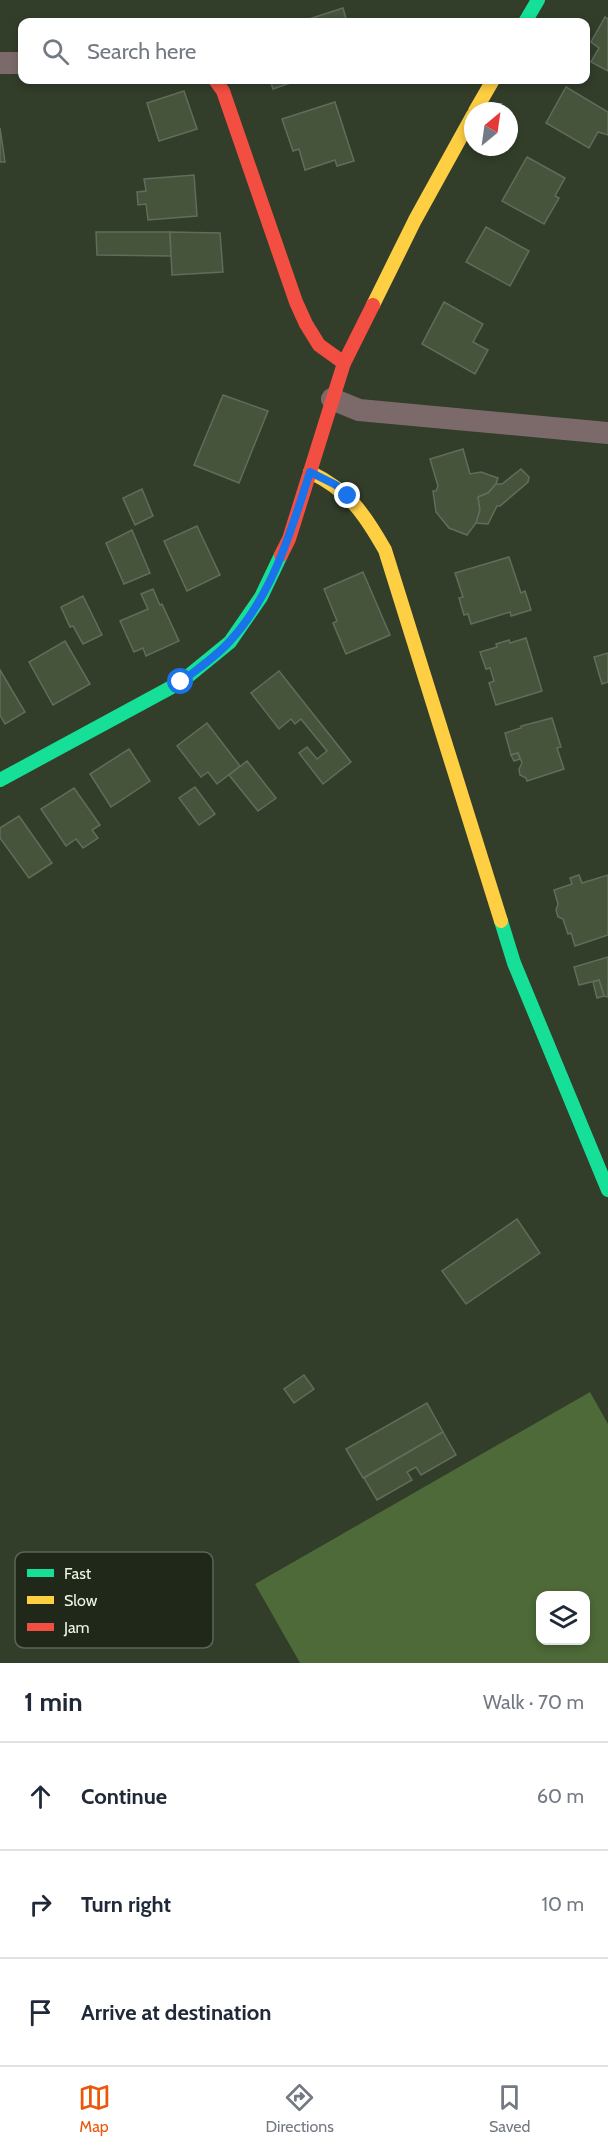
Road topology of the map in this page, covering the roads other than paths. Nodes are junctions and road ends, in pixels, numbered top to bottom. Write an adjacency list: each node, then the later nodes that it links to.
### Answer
1 (538, 0): 2 (street)
2 (527, 18)
3 (0, 63): 4 (street)
4 (18, 63)
5 (218, 84): 9 (street)
6 (491, 84): 7 (street)
7 (480, 102)
8 (464, 131): 9 (street)
9 (344, 363): 10 (street)
10 (332, 399): 11 (street); 12 (street)
11 (608, 432)
12 (310, 472): 13 (street); 14 (street)
13 (0, 780)
14 (608, 1190)

